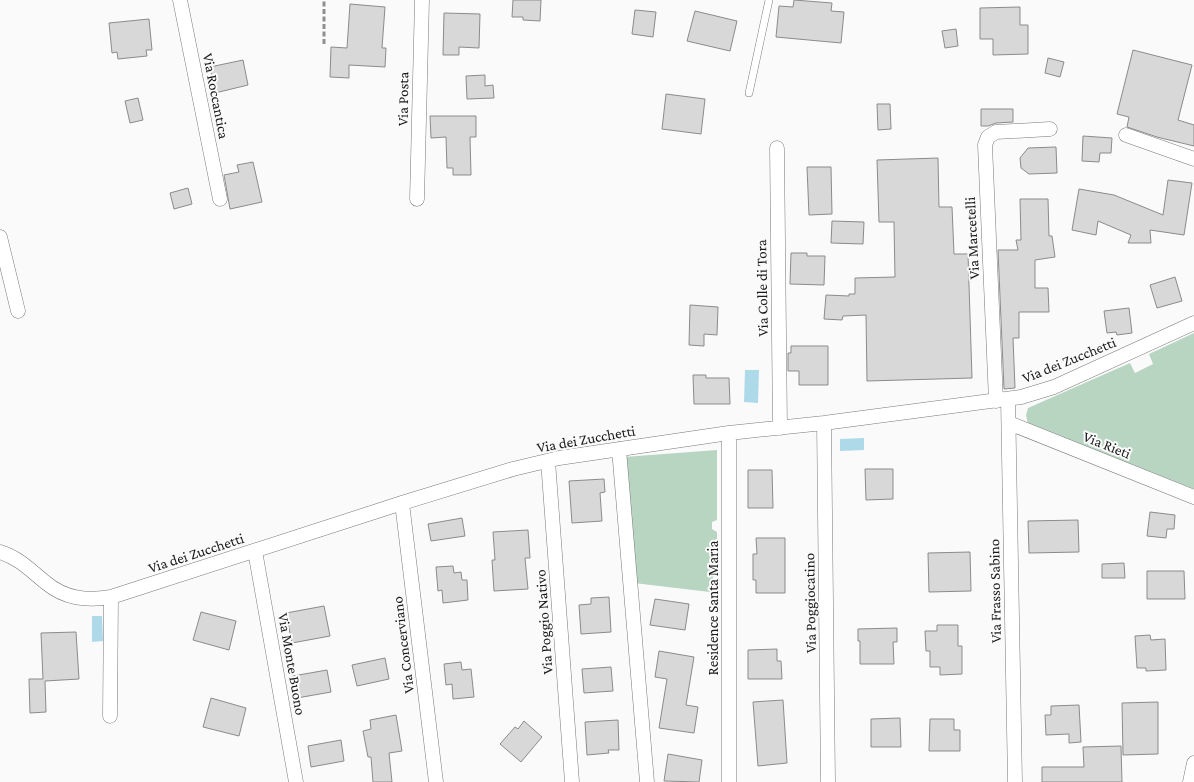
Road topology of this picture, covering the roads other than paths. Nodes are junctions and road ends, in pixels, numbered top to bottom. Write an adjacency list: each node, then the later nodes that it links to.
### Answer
1 (180, 0): 9 (street, Via Roccantica)
2 (422, 0): 10 (street, Via Posta)
3 (769, 0): 4 (lane)
4 (749, 94)
5 (1050, 129): 14 (street, Via Marcetelli)
6 (1126, 135): 8 (street)
7 (776, 148): 17 (street, Via Colle di Tora)
8 (1194, 159)
9 (220, 199)
10 (417, 199)
11 (0, 237): 12 (street)
12 (18, 310)
13 (1194, 323): 14 (street, Via dei Zucchetti)
14 (1002, 400): 15 (street, Via dei Zucchetti); 16 (street, Via Frasso Sabino)
15 (824, 423): 17 (street, Via dei Zucchetti); 33 (street, Via Poggiocatino)
16 (1009, 423): 21 (street, Via Rieti); 34 (street, Via Frasso Sabino)
17 (780, 428): 18 (street, Via dei Zucchetti)
18 (729, 433): 19 (street, Via dei Zucchetti); 32 (street, Residence Santa Maria)
19 (619, 449): 20 (street, Via dei Zucchetti); 31 (street)
20 (548, 460): 22 (street, Via dei Zucchetti); 30 (street, Via Poggio Nativo)
21 (1194, 497)
22 (402, 504): 23 (street, Via dei Zucchetti); 29 (street, Via Concerviano)
23 (255, 551): 25 (street, Via dei Zucchetti); 28 (street, Via Monte Buono)
24 (0, 552): 25 (street, Via dei Zucchetti)
25 (111, 597): 26 (street)
26 (110, 716)
27 (1194, 763): 35 (street)
28 (296, 782)
29 (436, 782)
30 (572, 782)
31 (647, 782)
32 (729, 782)
33 (828, 782)
34 (1015, 782)
35 (1190, 782)

